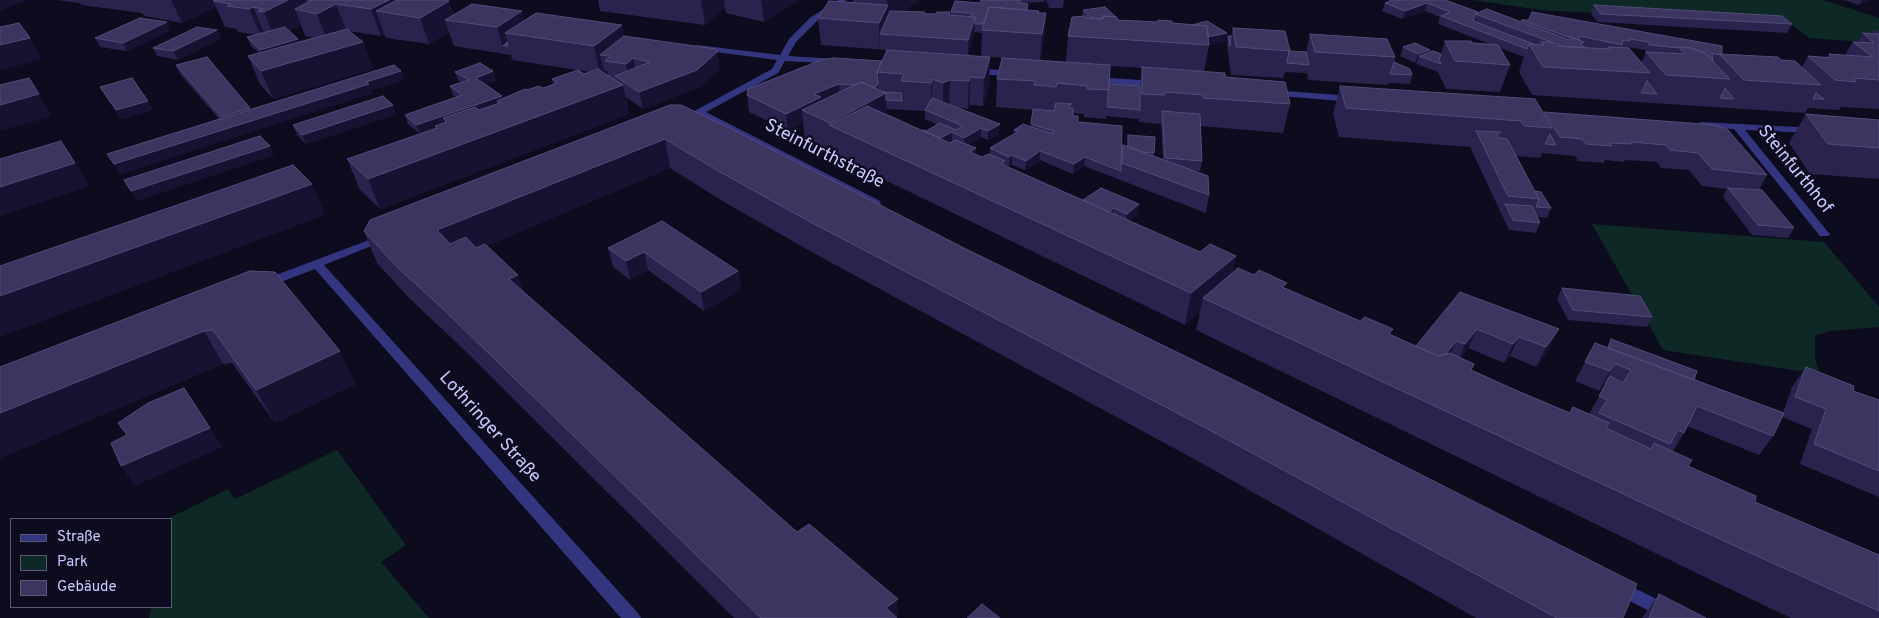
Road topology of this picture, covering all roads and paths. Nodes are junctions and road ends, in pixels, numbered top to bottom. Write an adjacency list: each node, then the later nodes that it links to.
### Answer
1 (843, 0): 3 (street)
2 (693, 46): 3 (street)
3 (782, 58): 4 (street); 11 (street)
4 (852, 63)
5 (962, 70): 6 (street)
6 (1021, 75)
7 (1081, 79): 8 (street)
8 (1171, 86)
9 (1261, 92): 10 (street)
10 (1360, 99)
11 (699, 112): 12 (street); 16 (street, Steinfurthstraße)
12 (680, 119)
13 (1687, 124): 14 (street)
14 (1737, 127): 15 (street); 18 (street, Steinfurthhof)
15 (1821, 130)
16 (884, 207)
17 (393, 234): 19 (street)
18 (1824, 234)
19 (317, 264): 20 (street); 22 (street, Lothringer Straße)
20 (252, 289)
21 (1608, 582): 23 (street)
22 (632, 618)
23 (1679, 618)

